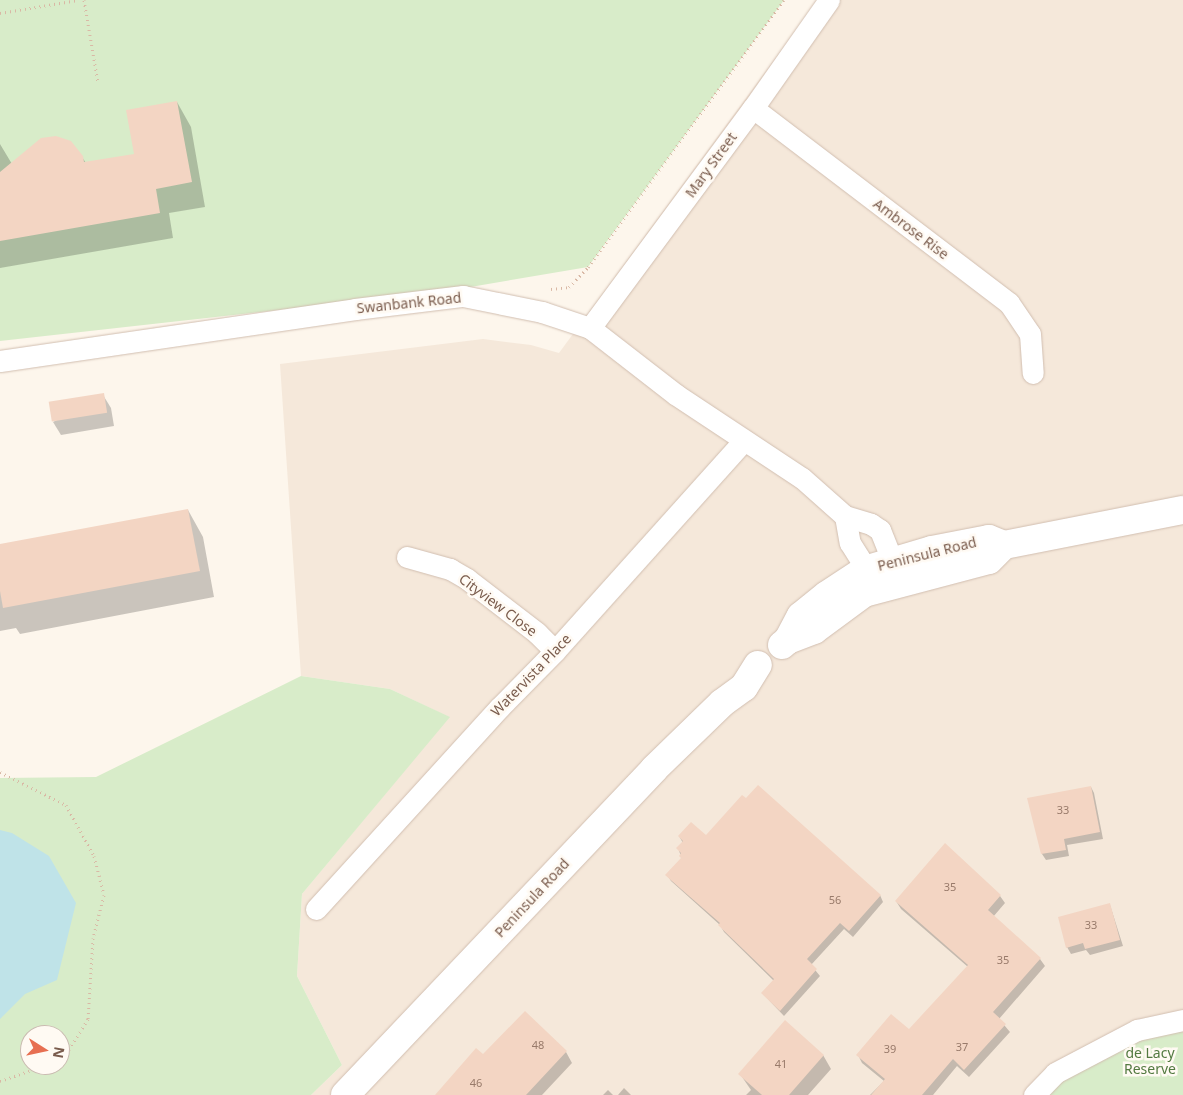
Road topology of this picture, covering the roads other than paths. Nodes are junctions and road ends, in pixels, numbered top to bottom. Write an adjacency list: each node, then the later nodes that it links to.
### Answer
1 (829, 0): 2 (street, Mary Street)
2 (752, 108): 3 (street, Mary Street); 5 (street, Ambrose Rise)
3 (590, 328): 4 (street, Swanbank Road); 6 (street, Swanbank Road)
4 (0, 361)
5 (1033, 373)
6 (744, 440): 8 (street, Swanbank Road); 11 (street, Watervista Place)
7 (1183, 510): 10 (street, Peninsula Road)
8 (845, 516): 10 (street); 10 (street, Swanbank Road)
9 (407, 557): 11 (street, Cityview Close)
10 (885, 575): 14 (street, Peninsula Road)
11 (555, 651): 12 (street, Watervista Place)
12 (316, 909)
13 (1183, 1020): 15 (street)
14 (345, 1095)
15 (1034, 1095)

